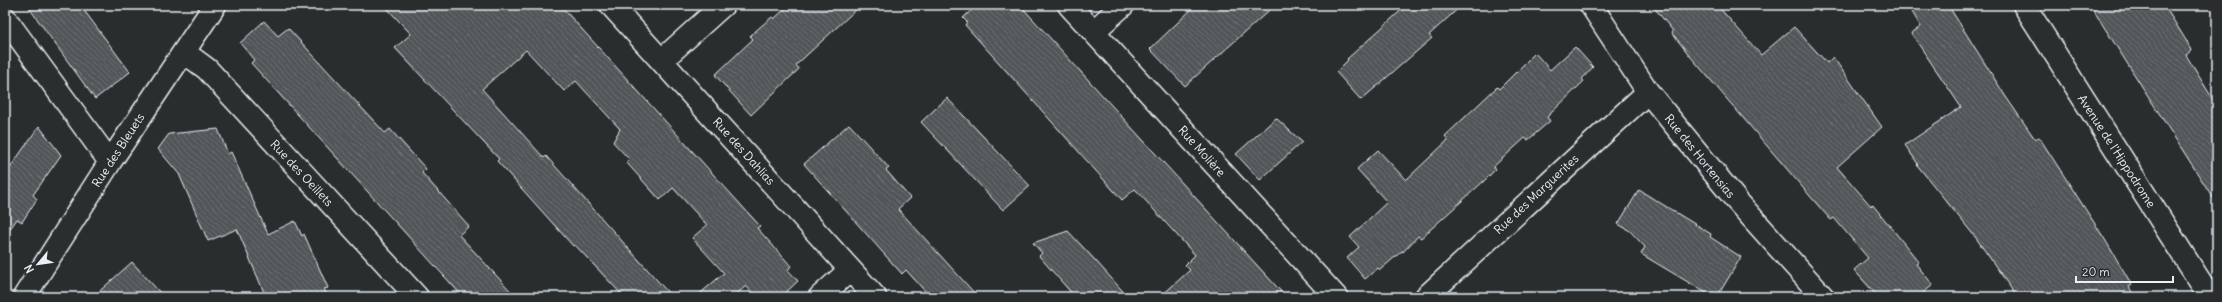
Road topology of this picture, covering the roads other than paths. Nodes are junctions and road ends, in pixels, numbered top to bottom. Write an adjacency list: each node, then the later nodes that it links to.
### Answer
1 (215, 5): 10 (street, Rue des Bleuets)
2 (611, 5): 11 (street, Rue des Dahlias)
3 (723, 5): 11 (street)
4 (1069, 5): 9 (street, Rue Molière)
5 (1123, 5): 9 (street)
6 (1591, 5): 12 (street, Rue des Hortensias)
7 (2024, 5): 22 (street, Avenue de l'Hippodrome)
8 (5, 18): 13 (street)
9 (1094, 31): 19 (street, Rue Molière)
10 (184, 52): 13 (street, Rue des Bleuets); 16 (street, Rue des Oeillets)
11 (662, 60): 14 (street, Rue des Dahlias)
12 (1648, 92): 20 (street, Rue des Marguerites); 21 (street, Rue des Hortensias)
13 (110, 162): 15 (street, Rue des Bleuets)
14 (850, 270): 17 (street); 18 (street, Rue des Dahlias)
15 (24, 297)
16 (417, 297)
17 (820, 297)
18 (875, 297)
19 (1336, 297)
20 (1426, 297)
21 (1822, 297)
22 (2210, 297)

